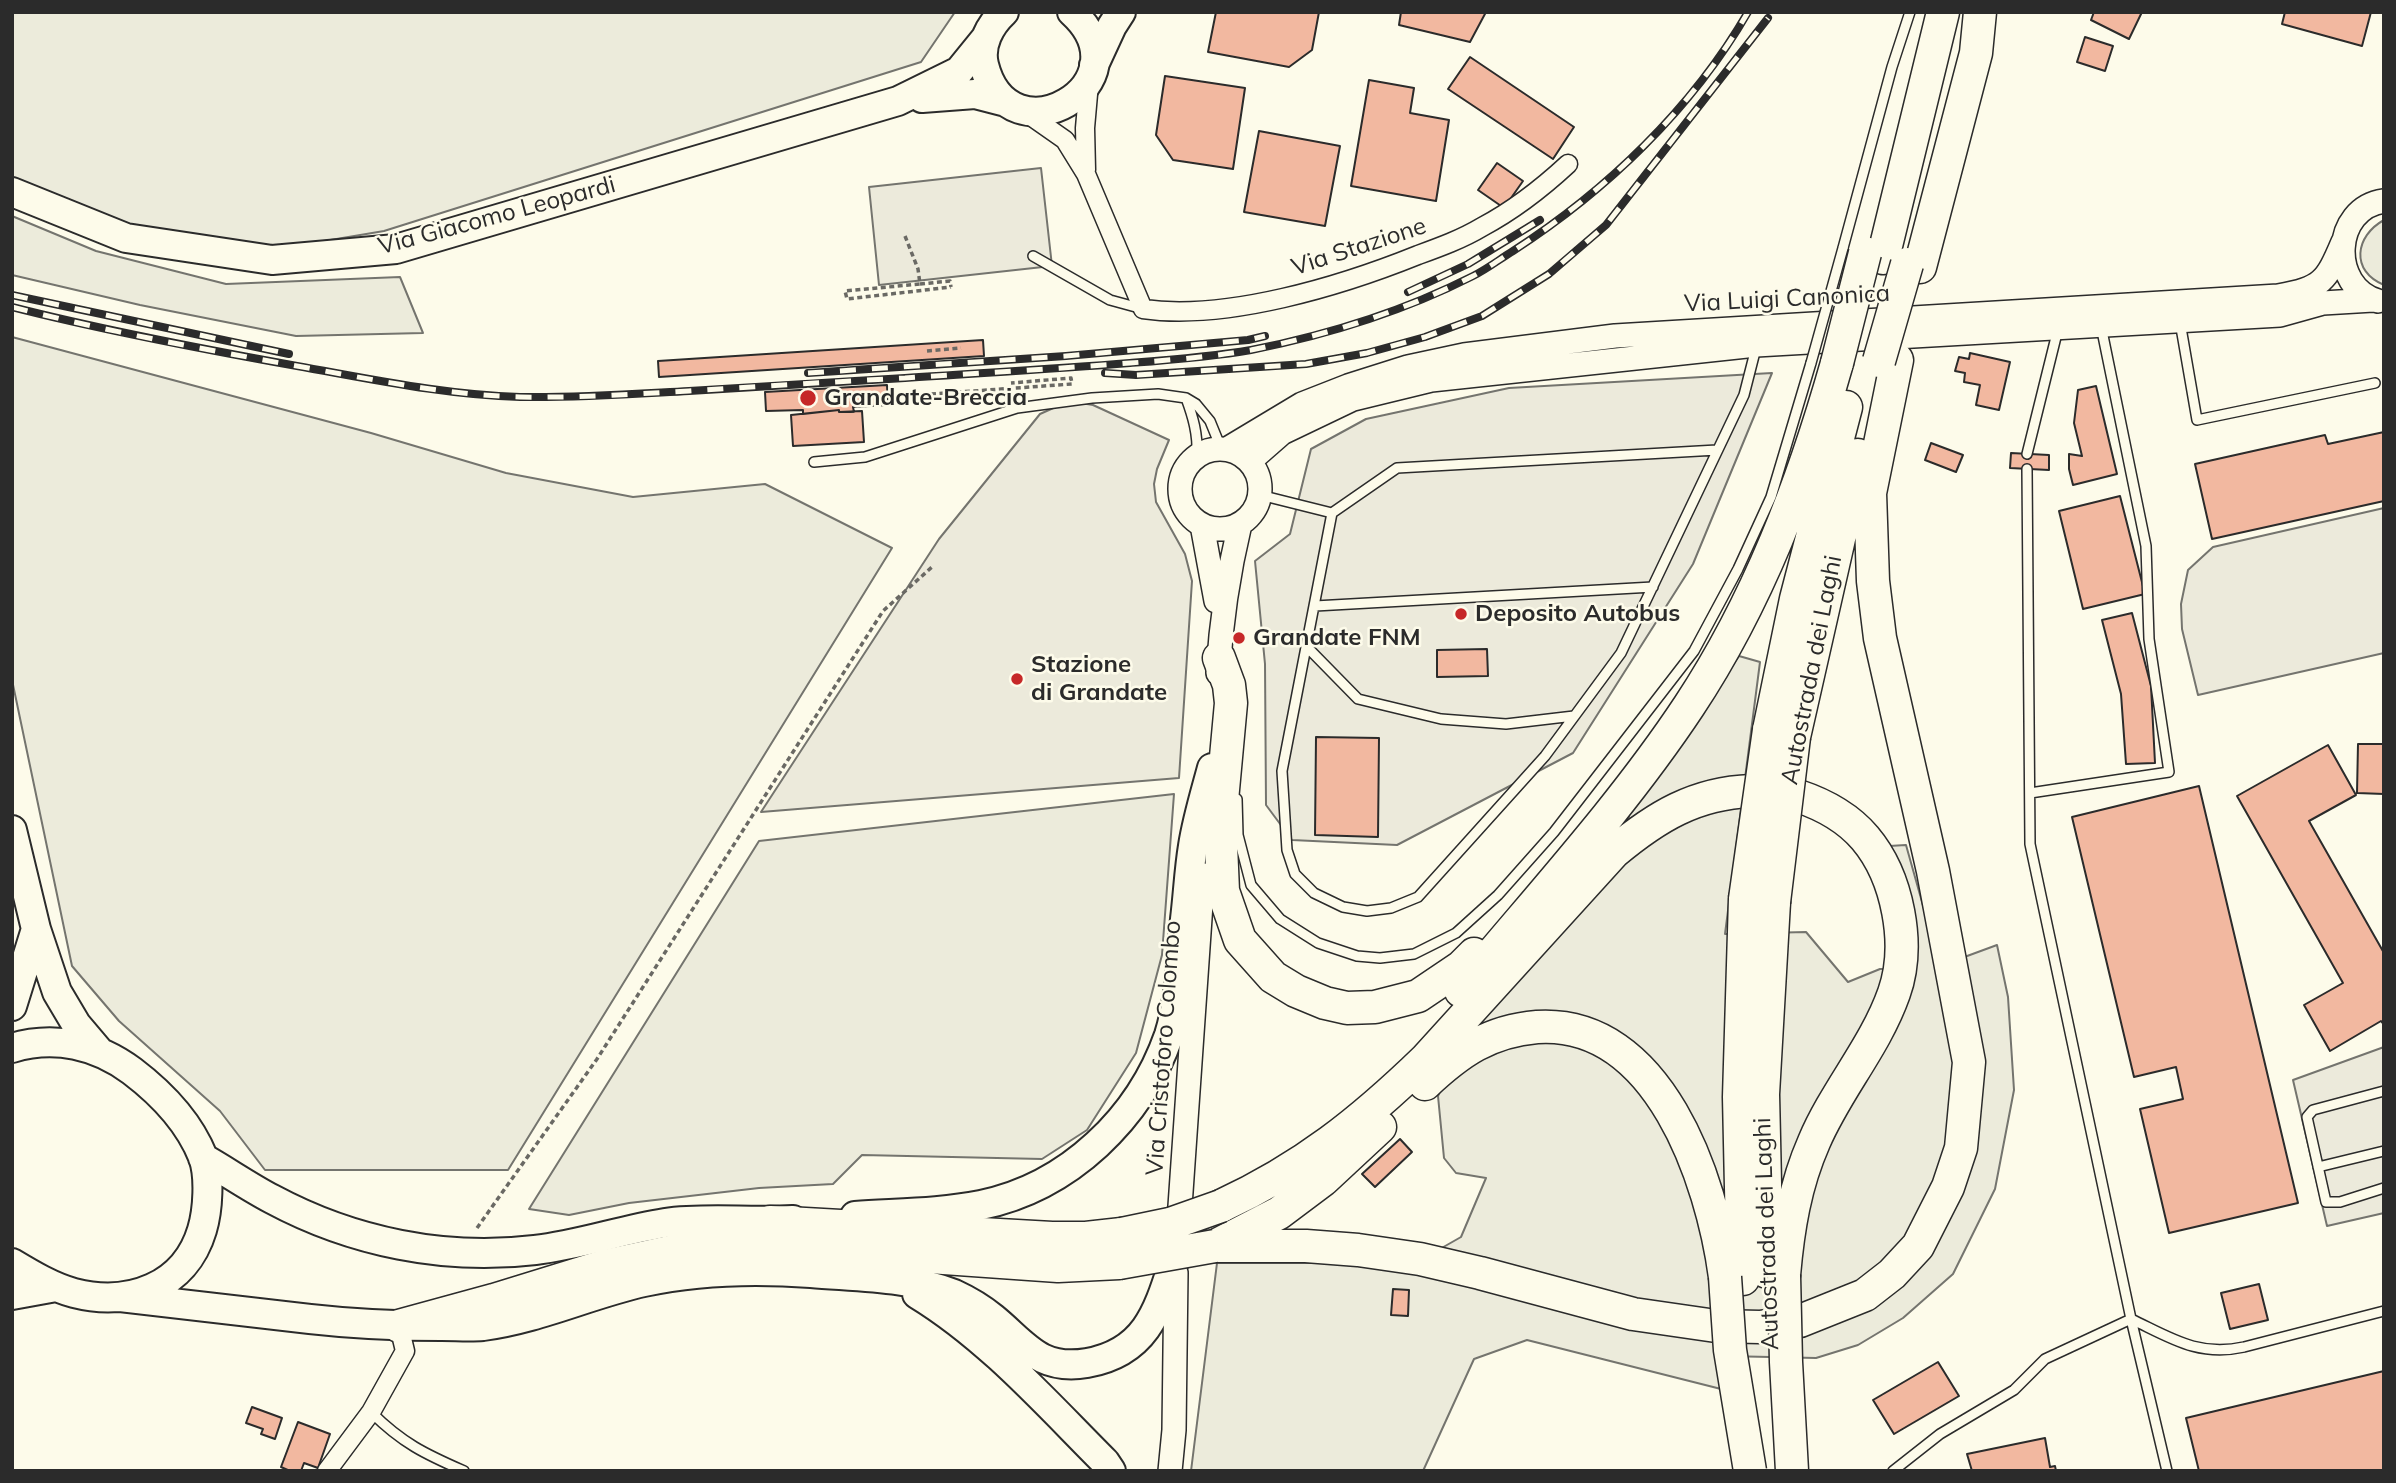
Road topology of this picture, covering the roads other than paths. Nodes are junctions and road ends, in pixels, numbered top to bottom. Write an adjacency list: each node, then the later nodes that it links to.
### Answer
1 (1072, 12): 8 (main road)
2 (1121, 12): 8 (main road, Via Giacomo Leopardi)
3 (1910, 12): 17 (lane)
4 (1929, 12): 17 (highway)
5 (1943, 12): 17 (highway, Autostrada dei Laghi)
6 (1979, 12): 17 (highway, Autostrada dei Laghi)
7 (995, 21): 9 (main road, Via Giacomo Leopardi); 10 (main road, Via Giacomo Leopardi)
8 (1092, 72): 10 (main road, Via Giacomo Leopardi); 12 (street)
9 (898, 101): 10 (main road, Via Giacomo Leopardi); 13 (main road, Via Giacomo Leopardi)
10 (1013, 105): 12 (street)
11 (1568, 164): 19 (street, Via Stazione)
12 (1086, 174): 19 (street)
13 (12, 192)
14 (2382, 200): 15 (street, Via Luigi Canonica)
15 (2343, 242): 18 (street); 27 (street, Via Luigi Canonica)
16 (1033, 256): 19 (lane, Via Stazione)
17 (1884, 258): 24 (highway, Autostrada dei Laghi, bridge); 24 (highway, bridge)
18 (2378, 301): 20 (street, Via Luigi Canonica)
19 (1143, 309)
20 (2180, 320): 21 (street, Via Luigi Canonica); 25 (lane)
21 (2101, 325): 22 (street, Via Luigi Canonica); 46 (lane)
22 (2058, 327): 23 (street, Via Luigi Canonica); 29 (lane)
23 (1756, 345): 28 (lane); 31 (street, Via Luigi Canonica)
24 (1856, 362): 45 (lane); 47 (highway); 60 (highway); 64 (highway, Autostrada dei Laghi, bridge)
25 (2375, 383)
26 (1186, 398): 27 (lane); 30 (lane); 32 (lane)
27 (1224, 448): 30 (street, Via Luigi Canonica); 31 (street)
28 (1717, 450): 35 (lane); 38 (lane)
29 (2027, 454)
30 (1197, 455): 37 (street)
31 (1250, 461): 34 (street)
32 (814, 463)
33 (2027, 469): 46 (lane)
34 (1260, 495): 35 (lane); 36 (street)
35 (1332, 513): 39 (lane)
36 (1240, 524): 37 (street); 40 (street, Via Cristoforo Colombo)
37 (1202, 525): 40 (street, Via Cristoforo Colombo)
38 (1653, 587): 39 (lane); 43 (lane)
39 (1315, 606): 41 (lane)
40 (1219, 644): 42 (highway); 44 (street, Via Cristoforo Colombo)
41 (1307, 647): 43 (lane); 43 (lane)
42 (1231, 703): 44 (lane); 47 (highway)
43 (1574, 716)
44 (1224, 772): 59 (main road); 62 (street, Via Cristoforo Colombo)
45 (1236, 787)
46 (2030, 793): 70 (lane)
47 (1612, 809): 56 (highway)
48 (12, 830): 49 (main road)
49 (36, 929): 50 (main road); 52 (main road)
50 (12, 1006)
51 (12, 1048): 52 (main road)
52 (99, 1050): 55 (main road)
53 (2384, 1091): 57 (lane)
54 (2384, 1151): 57 (lane)
55 (204, 1158): 59 (main road); 68 (main road)
56 (1306, 1161): 61 (highway, bridge); 64 (highway)
57 (2318, 1167): 58 (lane)
58 (2384, 1188)
59 (771, 1222): 61 (highway)
60 (1215, 1246): 61 (highway, bridge); 64 (highway)
61 (1121, 1249): 71 (highway)
62 (1176, 1255): 65 (main road); 76 (street, Via Cristoforo Colombo)
63 (12, 1263): 66 (main road)
64 (1755, 1277): 77 (highway, bridge); 78 (highway, Autostrada dei Laghi); 79 (highway, Autostrada dei Laghi); 80 (highway, bridge)
65 (896, 1281): 71 (main road); 75 (main road)
66 (56, 1287): 67 (main road); 68 (main road)
67 (12, 1295)
68 (120, 1297): 71 (main road)
69 (2384, 1311): 70 (lane)
70 (2132, 1319): 81 (lane); 82 (lane)
71 (399, 1326): 72 (street)
72 (371, 1412): 73 (street); 74 (lane)
73 (327, 1471)
74 (464, 1471)
75 (1111, 1471)
76 (1170, 1471)
77 (1750, 1471)
78 (1759, 1471)
79 (1784, 1471)
80 (1792, 1471)
81 (1893, 1471)
82 (2167, 1471)

